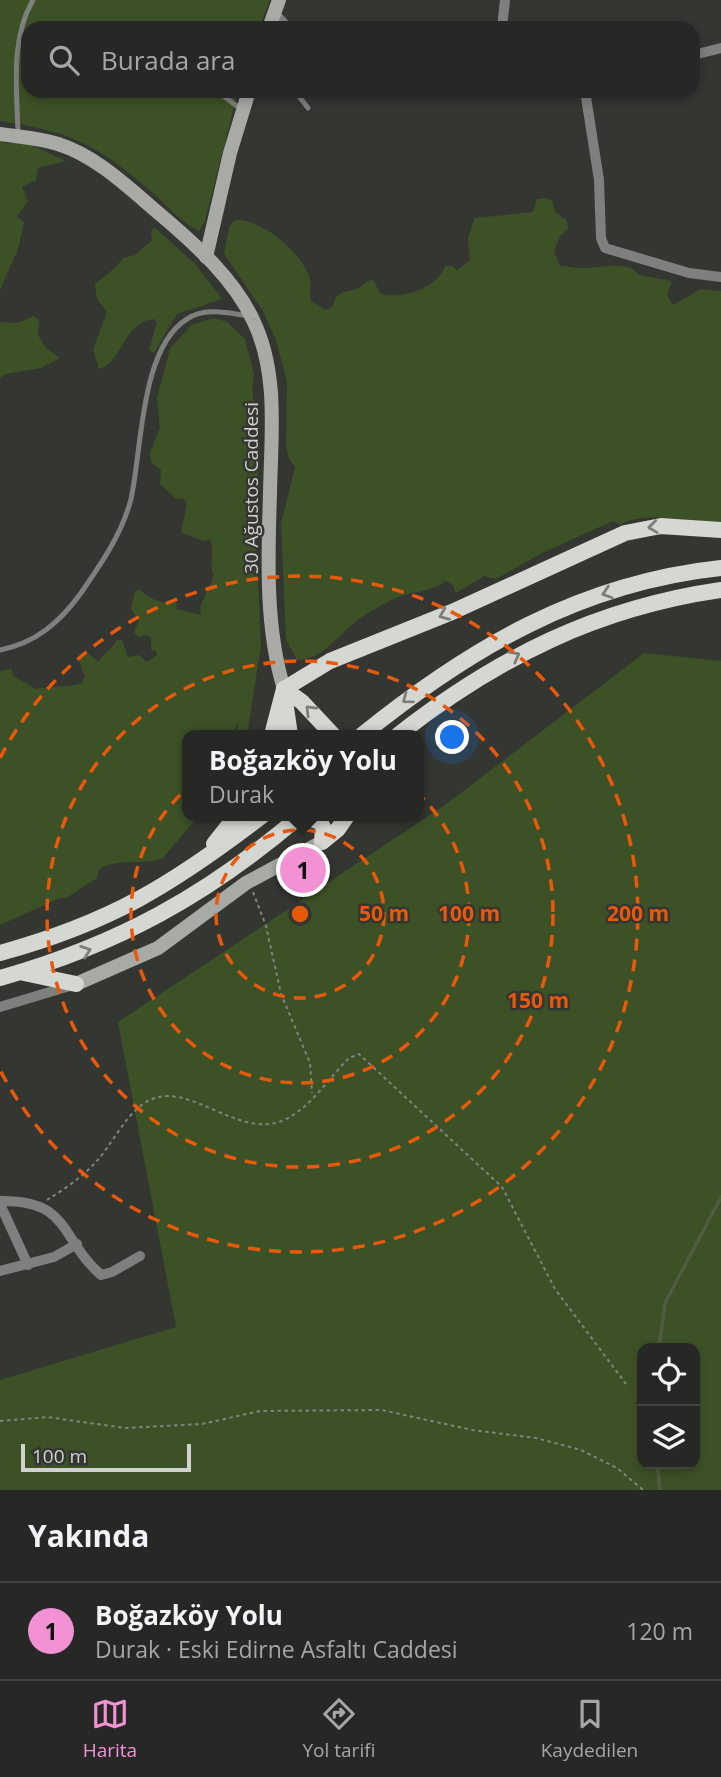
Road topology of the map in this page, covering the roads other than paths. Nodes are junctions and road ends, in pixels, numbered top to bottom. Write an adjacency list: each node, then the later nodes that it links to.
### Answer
1 (33, 0): 3 (lane)
2 (505, 0): 4 (street)
3 (23, 21)
4 (503, 21)
5 (21, 35): 15 (lane)
6 (721, 48): 7 (street)
7 (700, 53)
8 (226, 98): 13 (lane)
9 (247, 98): 13 (main road)
10 (300, 98): 12 (lane)
11 (587, 98): 17 (street)
12 (308, 108)
13 (243, 111): 16 (main road)
14 (0, 134): 15 (main road, 30 Ağustos Caddesi)
15 (18, 136): 16 (main road, 30 Ağustos Caddesi)
16 (206, 257): 18 (main road, 30 Ağustos Caddesi)
17 (721, 277)
18 (251, 316): 22 (lane); 23 (main road, 30 Ağustos Caddesi)
19 (721, 530): 23 (highway, one-way to 23)
20 (721, 568): 27 (highway, one-way to 27)
21 (721, 590): 28 (highway, one-way to 21)
22 (0, 650)
23 (284, 689): 24 (highway); 25 (highway); 26 (highway, one-way to 23)
24 (273, 730)
25 (289, 730)
26 (328, 730)
27 (369, 730)
28 (405, 730)
29 (232, 821): 36 (highway)
30 (254, 821): 36 (highway)
31 (294, 821): 38 (highway, one-way to 31)
32 (317, 821): 35 (highway)
33 (333, 821): 35 (highway)
34 (344, 821): 35 (highway)
35 (322, 842): 40 (main road)
36 (187, 872): 37 (highway)
37 (0, 953)
38 (21, 972): 39 (highway); 40 (highway)
39 (0, 978)
40 (76, 984): 41 (street)
41 (0, 1007)
42 (0, 1202): 43 (street); 45 (street)
43 (77, 1244): 44 (street); 45 (street)
44 (140, 1255)
45 (28, 1265): 46 (street)
46 (0, 1271)

